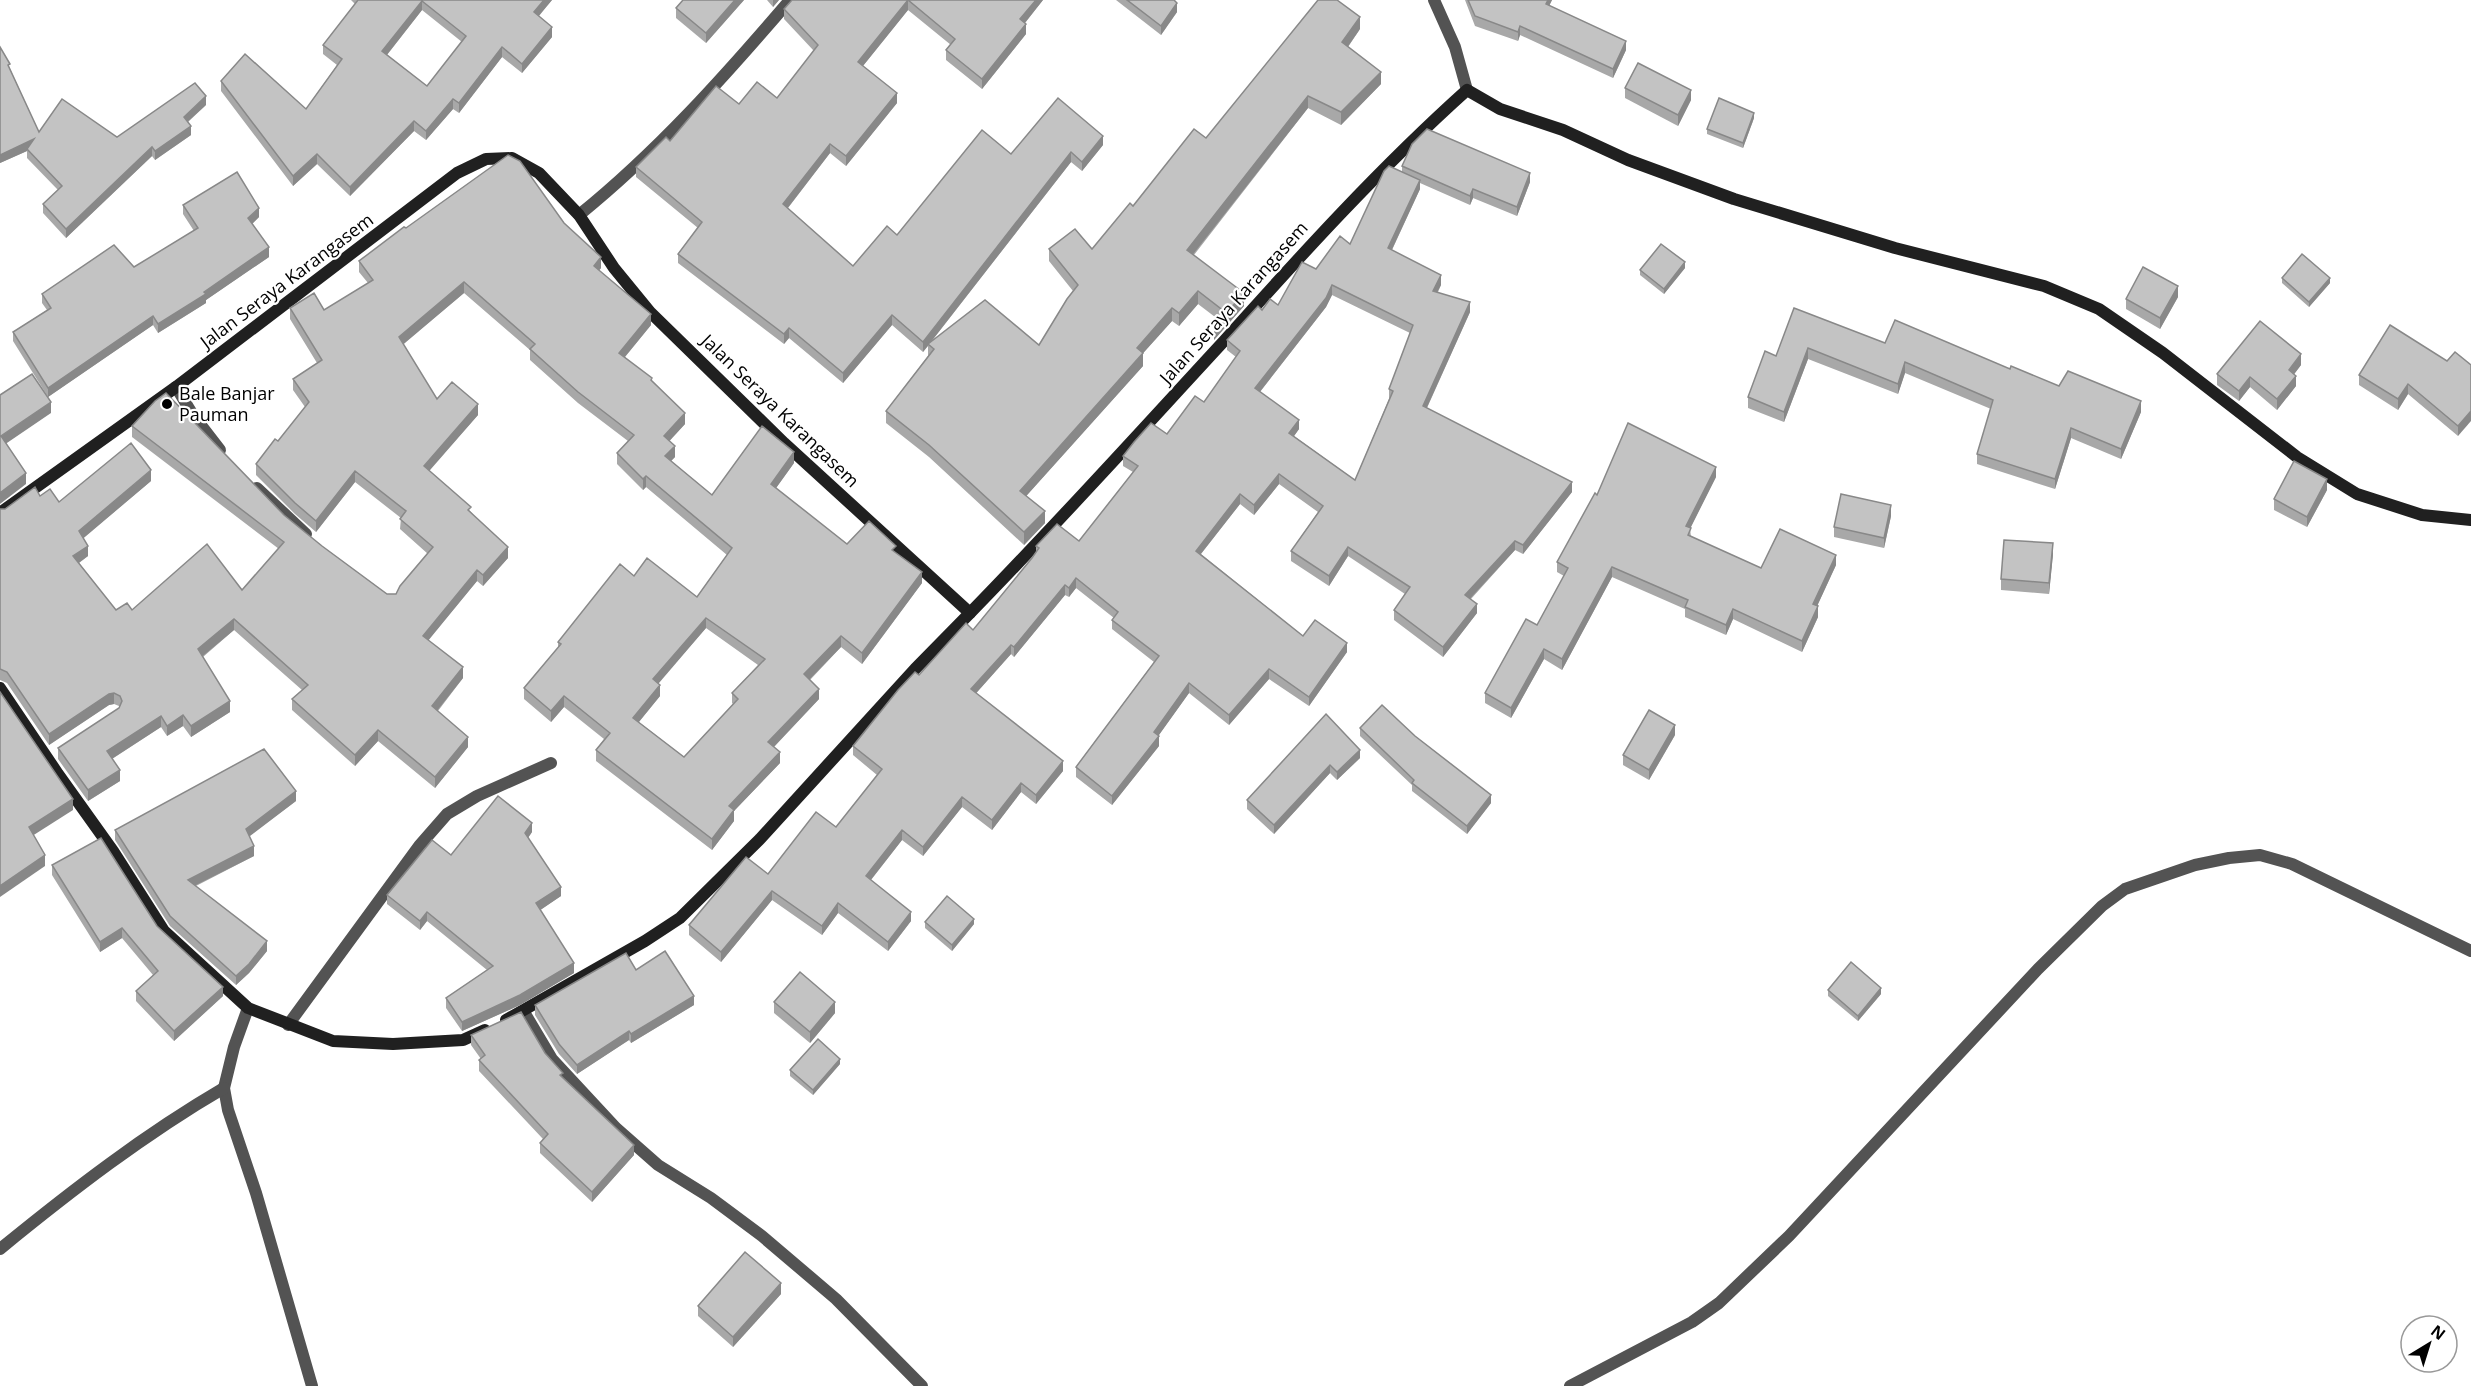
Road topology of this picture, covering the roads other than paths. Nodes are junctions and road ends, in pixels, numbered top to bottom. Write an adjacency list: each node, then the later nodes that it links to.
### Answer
1 (790, 0): 4 (street)
2 (1434, 0): 3 (street)
3 (1467, 90): 9 (street); 11 (street, Jalan Seraya Karangasem)
4 (579, 215): 5 (street, Jalan Seraya Karangasem); 11 (street, Jalan Seraya Karangasem)
5 (176, 387): 6 (street); 8 (street, Jalan Seraya Karangasem)
6 (228, 459)
7 (251, 483): 10 (street)
8 (0, 513)
9 (2471, 520)
10 (319, 545)
11 (970, 613): 16 (street)
12 (0, 688): 15 (street)
13 (551, 762): 17 (street)
14 (2471, 951): 22 (street)
15 (248, 1008): 17 (street); 18 (street)
16 (524, 1012): 17 (street); 21 (street)
17 (288, 1024)
18 (224, 1088): 19 (street); 20 (street)
19 (0, 1250)
20 (312, 1386)
21 (922, 1386)
22 (1570, 1386)

